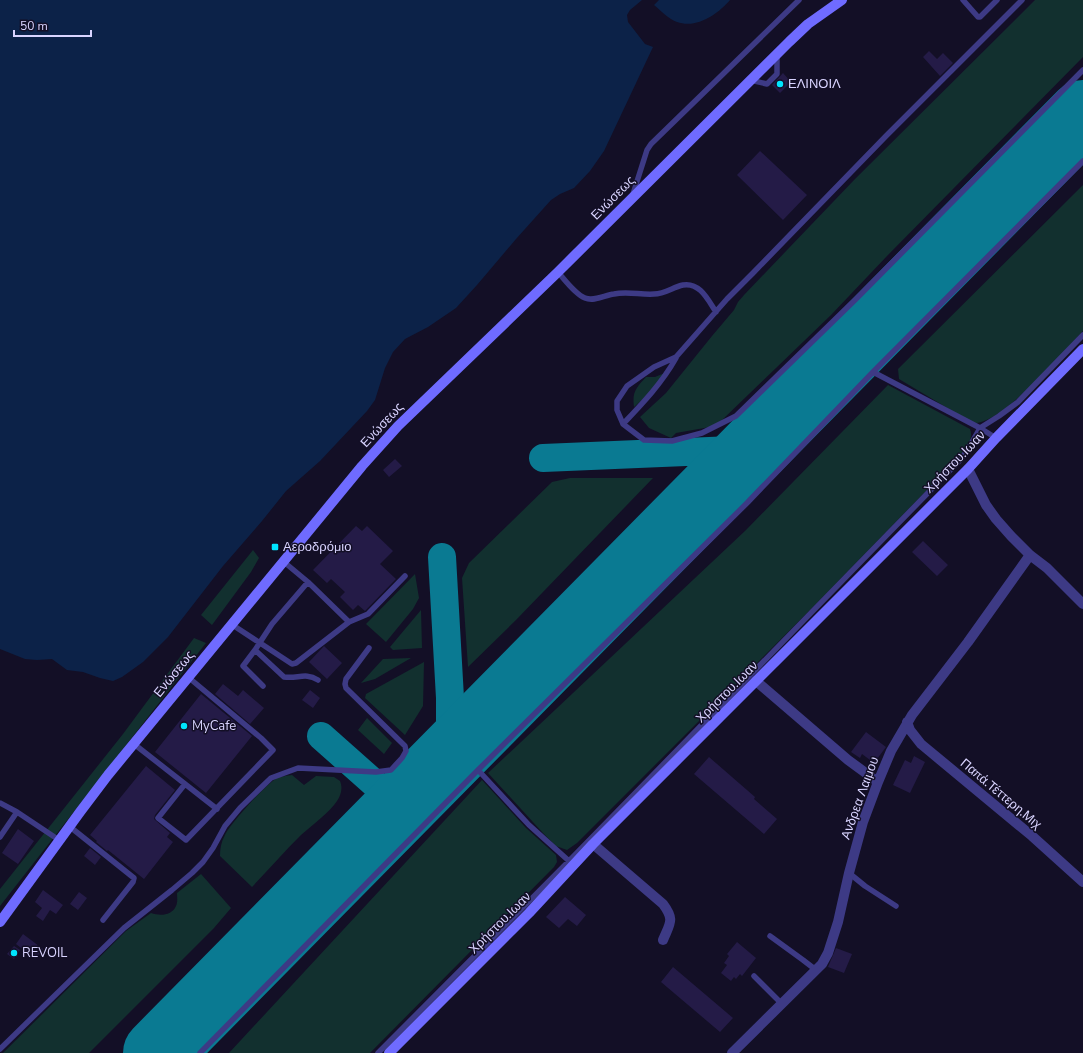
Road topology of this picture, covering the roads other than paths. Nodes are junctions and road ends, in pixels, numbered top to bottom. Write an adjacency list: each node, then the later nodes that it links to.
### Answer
1 (799, 0): 10 (lane)
2 (842, 0): 6 (main road, Ενώσεως)
3 (963, 0): 4 (lane)
4 (997, 0)
5 (1022, 0): 12 (lane)
6 (777, 54): 8 (main road, Ενώσεως); 8 (lane)
7 (1083, 70): 17 (lane)
8 (750, 80): 10 (main road, Ενώσεως)
9 (1083, 161): 16 (lane)
10 (632, 198): 11 (main road, Ενώσεως)
11 (558, 272): 12 (lane); 22 (main road, Ενώσεως)
12 (716, 312): 15 (lane)
13 (1083, 335): 18 (lane)
14 (1083, 349): 19 (main road, Χρήστου.Ιωαν)
15 (676, 357): 17 (lane); 17 (lane)
16 (873, 372): 18 (lane); 37 (lane)
17 (623, 424)
18 (980, 428): 19 (lane); 47 (lane)
19 (996, 438): 20 (main road, Χρήστου.Ιωαν)
20 (968, 469): 21 (street); 33 (main road, Χρήστου.Ιωαν)
21 (1030, 555): 25 (street); 35 (street, Ανδρεα Λαιμου)
22 (284, 562): 24 (lane); 27 (main road, Ενώσεως)
23 (405, 576): 26 (lane)
24 (308, 582): 26 (lane); 28 (lane)
25 (1083, 604)
26 (349, 622): 28 (lane)
27 (231, 624): 28 (lane); 31 (main road, Ενώσεως)
28 (258, 643): 30 (lane)
29 (369, 648): 58 (lane)
30 (255, 650): 32 (lane); 34 (lane)
31 (188, 677): 36 (main road, Ενώσεως); 41 (lane)
32 (318, 680)
33 (756, 681): 38 (street); 46 (main road, Χρήστου.Ιωαν)
34 (263, 686)
35 (907, 722): 38 (street, Ανδρεα Λαιμου); 49 (street, Παπά.Τέττερη.Μιχ)
36 (134, 744): 39 (lane); 43 (main road, Ενώσεως)
37 (478, 770): 47 (lane); 59 (lane)
38 (878, 782): 48 (street, Ανδρεα Λαιμου)
39 (185, 784): 41 (lane); 41 (lane)
40 (0, 802): 42 (lane)
41 (217, 809)
42 (17, 812): 44 (lane); 45 (lane)
43 (69, 826): 45 (main road, Ενώσεως); 51 (lane)
44 (0, 837)
45 (59, 840): 52 (main road, Ενώσεως)
46 (593, 844): 54 (street); 61 (main road, Χρήστου.Ιωαν)
47 (569, 860): 60 (lane)
48 (849, 873): 50 (lane); 55 (street, Ανδρεα Λαιμου)
49 (1083, 882)
50 (896, 906)
51 (102, 920)
52 (0, 922)
53 (770, 936): 55 (lane)
54 (663, 940)
55 (816, 970): 57 (street, Ανδρεα Λαιμου)
56 (754, 976): 57 (lane)
57 (781, 1003): 62 (street, Ανδρεα Λαιμου)
58 (0, 1049)
59 (200, 1053)
60 (378, 1053)
61 (389, 1053)
62 (732, 1053)

